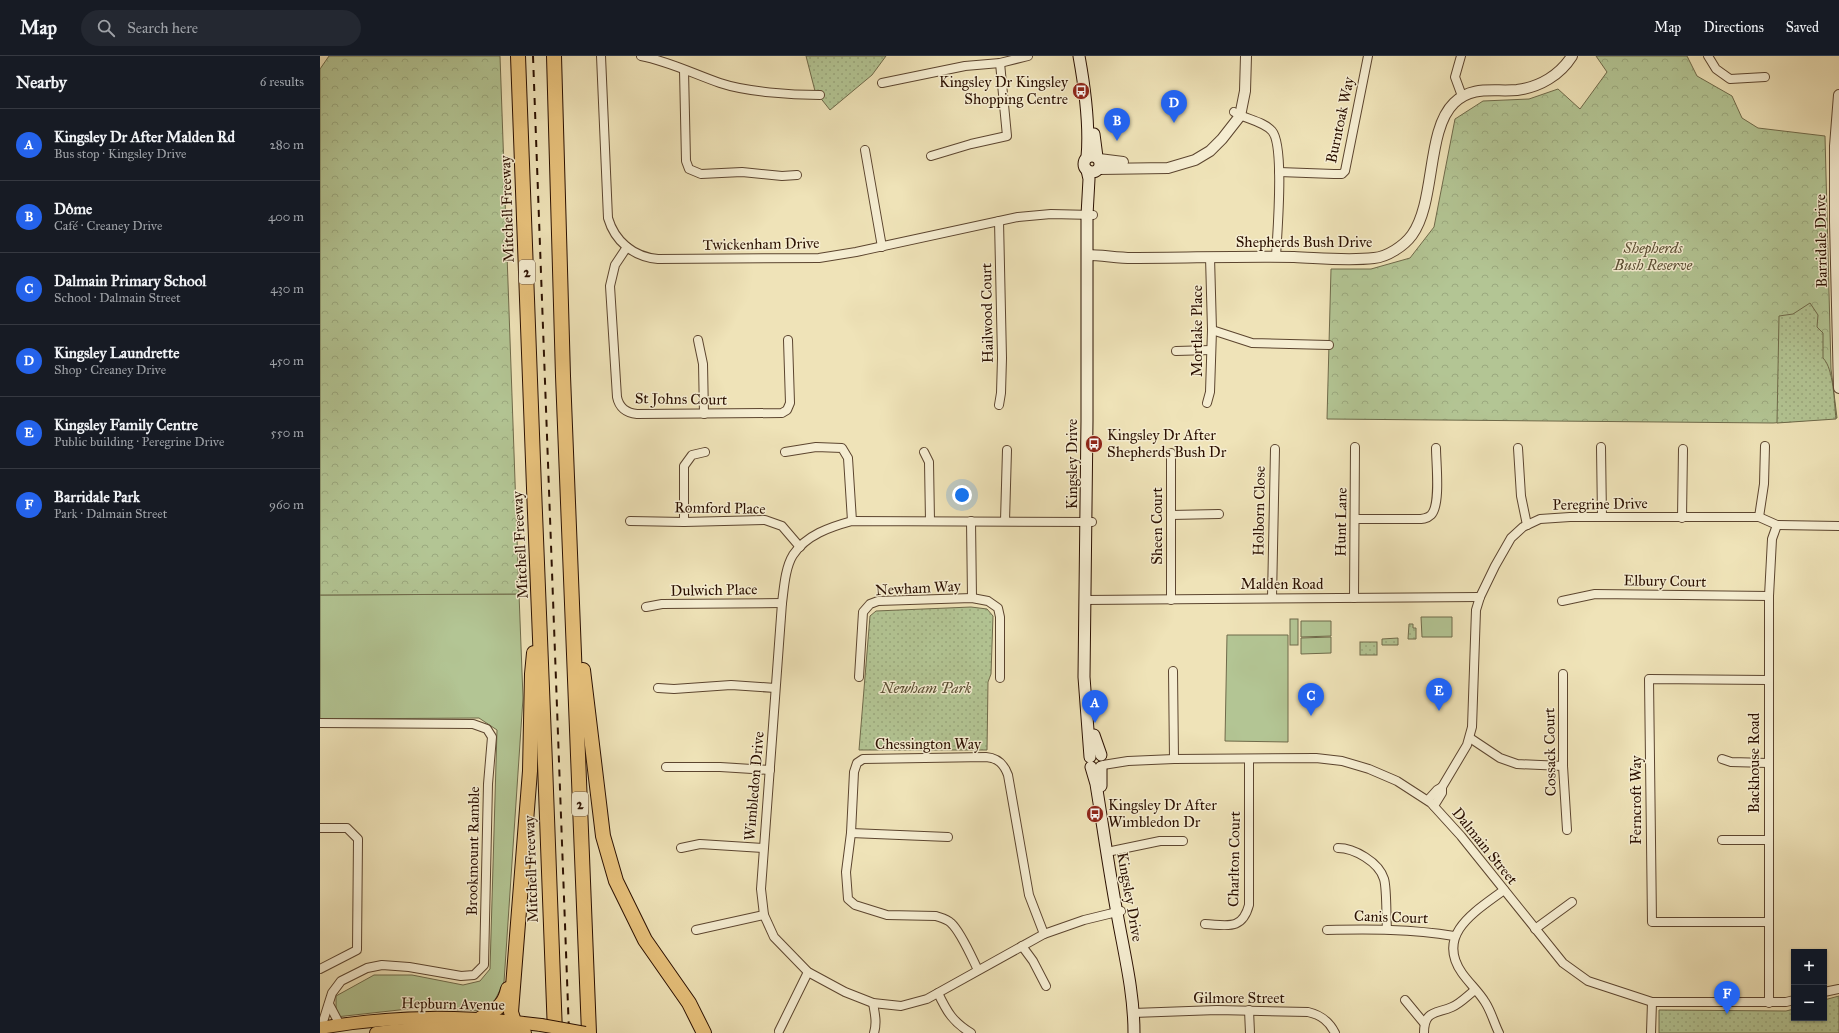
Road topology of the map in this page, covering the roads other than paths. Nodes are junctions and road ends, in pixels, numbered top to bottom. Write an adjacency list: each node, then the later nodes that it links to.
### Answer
1 (518, 56): 86 (highway, Mitchell Freeway / 2)
2 (554, 56): 76 (highway, 2)
3 (600, 56): 32 (street, Twickenham Drive)
4 (641, 56): 15 (street)
5 (1028, 56): 14 (street)
6 (1079, 56): 25 (main road, Kingsley Drive)
7 (1085, 56): 25 (main road, Kingsley Drive)
8 (1240, 56): 21 (street)
9 (1246, 56): 21 (street)
10 (1368, 56): 26 (street, Burntoak Way)
11 (1461, 56): 20 (street)
12 (1572, 56): 20 (street, Shepherds Bush Drive)
13 (1708, 56): 16 (street)
14 (1000, 63): 17 (street); 24 (street)
15 (684, 70): 18 (street); 27 (street)
16 (1765, 77)
17 (882, 83)
18 (820, 95)
19 (1839, 95): 22 (street, Barridale Drive)
20 (1462, 96): 34 (street, Shepherds Bush Drive)
21 (1237, 114): 25 (street); 26 (street)
22 (1837, 146): 30 (street, Barridale Drive)
23 (865, 150): 31 (street)
24 (931, 156)
25 (1094, 164): 28 (main road, Kingsley Drive)
26 (1279, 172): 34 (street)
27 (797, 175)
28 (1090, 215): 29 (street, Twickenham Drive); 35 (main road, Kingsley Drive)
29 (999, 221): 31 (street, Twickenham Drive); 45 (street, Hailwood Court)
30 (1837, 222): 36 (street, Barridale Drive)
31 (882, 247): 32 (street, Twickenham Drive)
32 (627, 248): 46 (street, St Johns Court)
33 (1210, 257): 34 (street, Shepherds Bush Drive); 35 (street, Shepherds Bush Drive); 37 (street, Mortlake Place)
34 (1276, 257)
35 (1089, 258): 71 (main road, Kingsley Drive)
36 (1838, 312): 43 (street, Barridale Drive)
37 (1212, 330): 40 (street); 41 (street, Mortlake Place)
38 (698, 340): 46 (street)
39 (788, 340): 46 (street, St Johns Court)
40 (1329, 345)
41 (1211, 350): 42 (street); 44 (street, Mortlake Place)
42 (1176, 351)
43 (1839, 388)
44 (1207, 403)
45 (999, 405)
46 (704, 414)
47 (1765, 446): 62 (street)
48 (1355, 447): 64 (street, Hunt Lane)
49 (1601, 447): 61 (street)
50 (1436, 448): 64 (street)
51 (1518, 448): 72 (street)
52 (1275, 449): 80 (street, Holborn Close)
53 (1684, 449): 63 (street)
54 (1007, 450): 69 (street)
55 (705, 452): 70 (street)
56 (785, 452): 66 (street)
57 (924, 452): 67 (street)
58 (1171, 452): 60 (street, Sheen Court)
59 (1219, 514): 60 (street)
60 (1171, 515): 83 (street, Sheen Court)
61 (1602, 517): 63 (street, Peregrine Drive); 72 (street, Peregrine Drive)
62 (1759, 517): 63 (street, Peregrine Drive); 73 (street, Peregrine Drive)
63 (1682, 518)
64 (1355, 519): 81 (street, Hunt Lane)
65 (630, 521): 70 (street, Romford Place)
66 (852, 521): 67 (street, Wimbledon Drive); 75 (street, Wimbledon Drive)
67 (930, 521): 68 (street, Wimbledon Drive)
68 (971, 521): 69 (street, Wimbledon Drive); 79 (street, Newham Way)
69 (1005, 521): 71 (street, Wimbledon Drive)
70 (684, 522): 75 (street, Romford Place)
71 (1089, 522): 82 (main road, Kingsley Drive)
72 (1527, 525): 78 (street, Peregrine Drive)
73 (1777, 525): 74 (street, Peregrine Drive); 77 (street, Backhouse Road)
74 (1839, 526)
75 (800, 547): 85 (street, Wimbledon Drive)
76 (572, 574): 152 (highway); 157 (highway, 2)
77 (1769, 596): 84 (street, Elbury Court); 92 (street, Backhouse Road)
78 (1480, 597): 81 (street, Malden Road); 96 (street, Peregrine Drive)
79 (972, 598): 90 (street, Newham Way); 91 (street, Newham Way)
80 (1272, 598): 81 (street, Malden Road); 83 (street, Malden Road)
81 (1354, 598)
82 (1087, 600): 83 (street, Malden Road); 100 (main road, Kingsley Drive)
83 (1171, 600)
84 (1562, 601)
85 (782, 603): 87 (street, Dulwich Place); 94 (street, Wimbledon Drive)
86 (540, 605): 133 (highway); 155 (highway, Mitchell Freeway / 2)
87 (646, 607)
88 (1173, 671): 98 (street)
89 (1563, 674): 102 (street, Cossack Court)
90 (859, 677)
91 (1000, 678)
92 (1768, 680): 101 (street, Backhouse Road); 121 (street, Ferncroft Way)
93 (658, 688): 94 (street)
94 (775, 688): 104 (street, Wimbledon Drive)
95 (320, 723): 144 (street, Brookmount Ramble)
96 (1470, 738): 102 (street); 105 (street, Peregrine Drive)
97 (1248, 758): 98 (street, Dalmain Street); 105 (street, Dalmain Street); 122 (street, Charlton Court)
98 (1174, 759): 100 (street, Dalmain Street)
99 (1722, 759): 101 (street)
100 (1098, 761): 116 (main road, Kingsley Drive)
101 (1768, 763): 111 (street, Backhouse Road)
102 (1563, 766): 107 (street, Cossack Court)
103 (666, 768): 104 (street)
104 (770, 770): 114 (street, Wimbledon Drive)
105 (1431, 803): 117 (street, Dalmain Street)
106 (320, 828): 130 (street)
107 (1566, 830)
108 (851, 833): 109 (street); 127 (street, Chessington Way); 131 (street, Chessington Way)
109 (948, 837)
110 (1722, 840): 111 (street)
111 (1768, 840): 121 (street, Backhouse Road)
112 (1183, 842): 116 (street)
113 (681, 848): 114 (street)
114 (763, 848): 120 (street, Wimbledon Drive)
115 (1338, 848): 123 (street)
116 (1109, 851): 119 (main road, Kingsley Drive)
117 (1504, 890): 124 (street, Dalmain Street); 128 (street)
118 (1572, 902): 124 (street)
119 (1119, 912): 127 (street, Wimbledon Drive); 146 (main road, Kingsley Drive)
120 (764, 916): 125 (street); 132 (street, Wimbledon Drive)
121 (1769, 922): 143 (street, Backhouse Road)
122 (1205, 924)
123 (1386, 929): 126 (street, Canis Court); 128 (street, Canis Court)
124 (1535, 929): 141 (street, Dalmain Street)
125 (696, 930)
126 (1327, 930)
127 (1044, 934): 129 (street, Wimbledon Drive)
128 (1454, 936): 136 (street)
129 (1022, 946): 131 (street, Wimbledon Drive); 134 (street)
130 (320, 969)
131 (978, 970): 138 (street, Wimbledon Drive)
132 (808, 972): 142 (street, Wimbledon Drive); 153 (street)
133 (513, 973): 149 (highway); 151 (highway)
134 (1046, 986)
135 (1839, 989): 137 (street)
136 (1475, 990): 147 (street); 165 (street)
137 (1827, 991)
138 (938, 993): 142 (street, Wimbledon Drive); 159 (street)
139 (1405, 1000): 147 (street)
140 (1791, 1001): 143 (street, Dalmain Street)
141 (1652, 1002): 143 (street, Dalmain Street); 166 (street)
142 (873, 1003): 158 (street)
143 (1769, 1003)
144 (329, 1004): 148 (street); 150 (street, Brookmount Ramble)
145 (1249, 1010): 146 (street, Gilmore Street); 162 (street); 163 (street, Gilmore Street)
146 (1136, 1013): 160 (main road, Kingsley Drive); 161 (main road, Kingsley Drive)
147 (1424, 1023): 164 (street)
148 (340, 1025): 149 (main road, Hepburn Avenue); 150 (main road, Hepburn Avenue)
149 (479, 1027): 151 (main road, Hepburn Avenue); 154 (main road, Hepburn Avenue)
150 (320, 1028)
151 (515, 1029): 156 (main road, Hepburn Avenue, bridge)
152 (703, 1031)
153 (779, 1031)
154 (376, 1033)
155 (555, 1033)
156 (585, 1033)
157 (589, 1033)
158 (874, 1033)
159 (971, 1033)
160 (1134, 1033)
161 (1140, 1033)
162 (1250, 1033)
163 (1335, 1033)
164 (1424, 1033)
165 (1499, 1033)
166 (1651, 1033)

